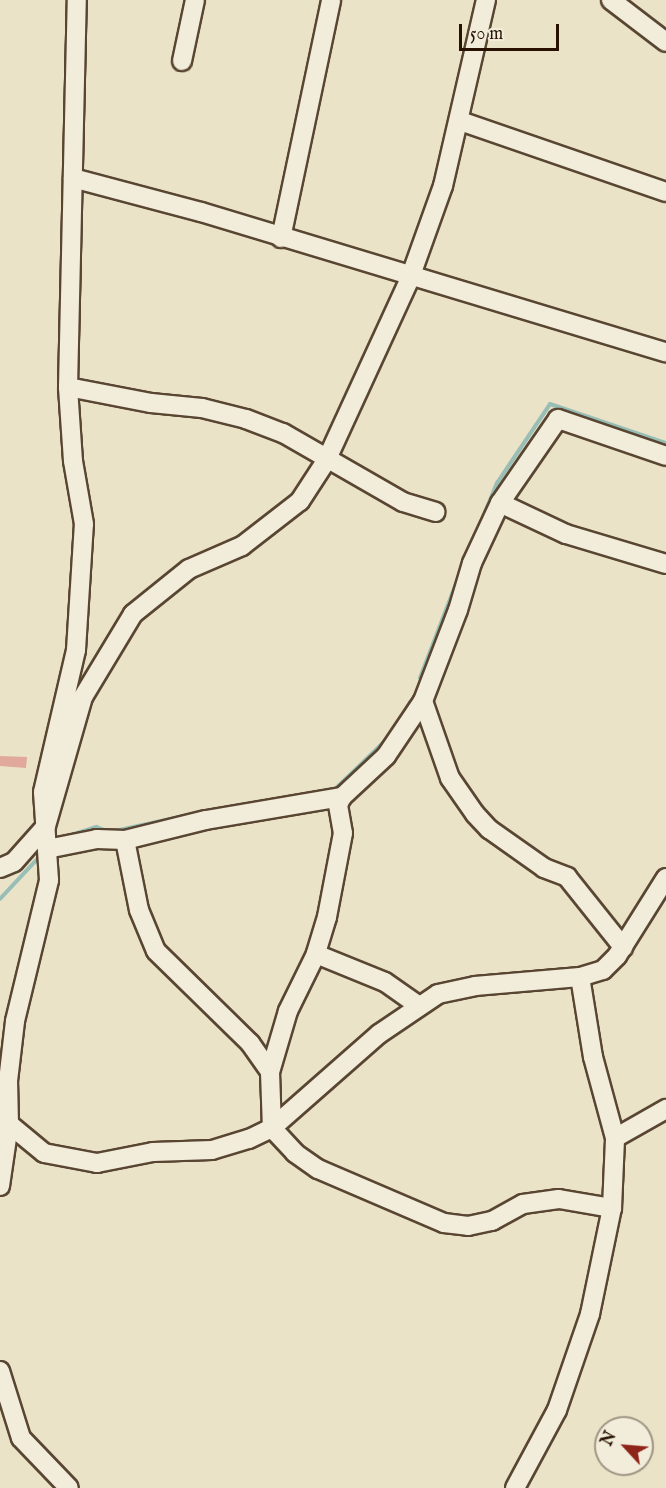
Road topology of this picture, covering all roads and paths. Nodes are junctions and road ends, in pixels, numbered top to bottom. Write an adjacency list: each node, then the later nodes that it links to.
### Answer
1 (77, 0): 9 (street)
2 (195, 0): 7 (street)
3 (331, 0): 11 (street)
4 (486, 0): 8 (street)
5 (611, 0): 6 (street)
6 (666, 42)
7 (182, 61)
8 (460, 121): 10 (street); 12 (street)
9 (73, 178): 11 (street); 14 (street)
10 (666, 192)
11 (282, 238): 12 (street)
12 (410, 278): 13 (street); 16 (street)
13 (666, 352)
14 (68, 387): 16 (street); 22 (street)
15 (666, 456): 17 (street)
16 (326, 461): 18 (street); 22 (street)
17 (500, 503): 19 (street); 20 (street)
18 (436, 512)
19 (666, 564)
20 (423, 701): 21 (street); 27 (street)
21 (342, 797): 23 (street); 28 (street)
22 (46, 826): 24 (street); 25 (street)
23 (125, 840): 24 (street); 31 (street)
24 (47, 849): 33 (street)
25 (0, 868)
26 (666, 878): 27 (street)
27 (623, 947): 29 (street)
28 (316, 954): 30 (street); 31 (street)
29 (580, 977): 30 (street); 35 (street)
30 (419, 1006): 34 (street)
31 (270, 1072): 34 (street)
32 (666, 1109): 35 (street)
33 (9, 1124): 34 (street); 36 (street)
34 (272, 1128): 37 (street)
35 (615, 1138): 37 (street)
36 (0, 1186)
37 (612, 1208): 40 (street)
38 (0, 1371): 39 (street)
39 (69, 1488)
40 (515, 1488)

